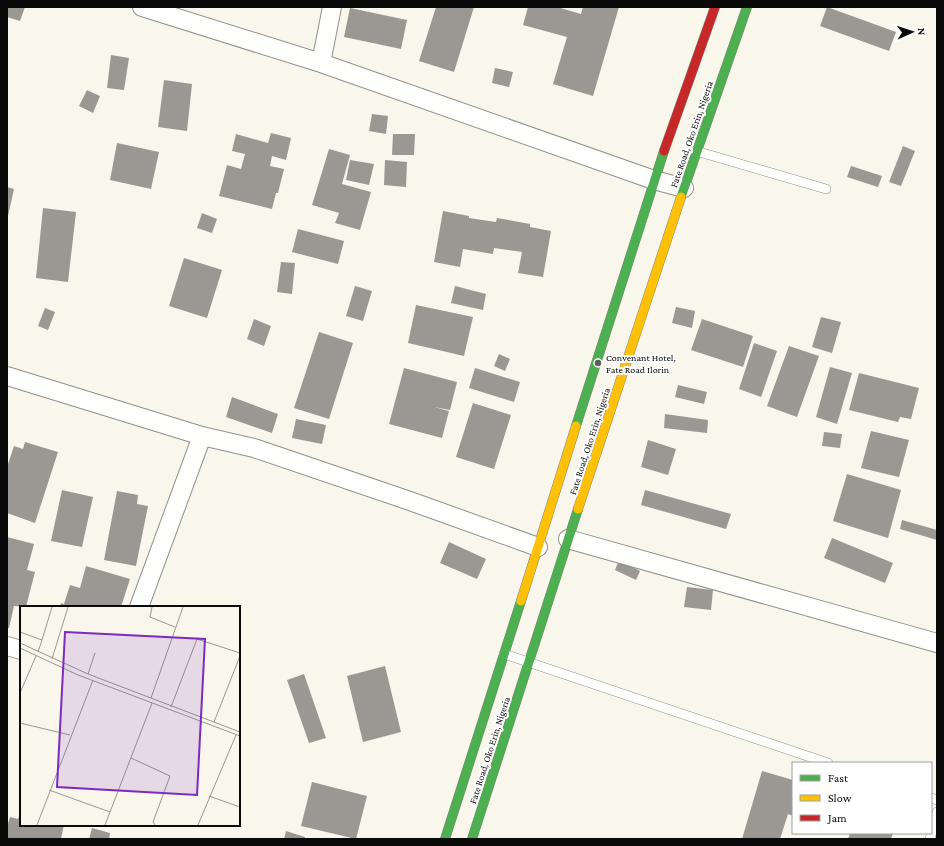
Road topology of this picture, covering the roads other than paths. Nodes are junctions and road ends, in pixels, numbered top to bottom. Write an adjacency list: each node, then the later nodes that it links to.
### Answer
1 (142, 7): 5 (street)
2 (332, 7): 5 (street)
3 (715, 7): 7 (street, Fate Road, Oko Erin, Nigeria)
4 (747, 7): 6 (street, Fate Road, Oko Erin, Nigeria)
5 (321, 63): 7 (street)
6 (696, 151): 8 (street, Fate Road, Oko Erin, Nigeria); 9 (lane)
7 (654, 180): 8 (street); 13 (street, Fate Road, Oko Erin, Nigeria)
8 (684, 188): 12 (street, Fate Road, Oko Erin, Nigeria)
9 (826, 189)
10 (7, 376): 11 (street)
11 (202, 436): 13 (street); 14 (street)
12 (568, 539): 15 (street); 19 (street, Fate Road, Oko Erin, Nigeria)
13 (538, 547): 18 (street, Fate Road, Oko Erin, Nigeria)
14 (139, 606)
15 (937, 642)
16 (7, 646): 17 (street)
17 (20, 650)
18 (503, 654): 19 (lane); 23 (street, Fate Road, Oko Erin, Nigeria)
19 (529, 662): 20 (lane); 24 (street, Fate Road, Oko Erin, Nigeria)
20 (825, 762)
21 (937, 812): 22 (lane)
22 (932, 831)
23 (445, 839)
24 (472, 839)

